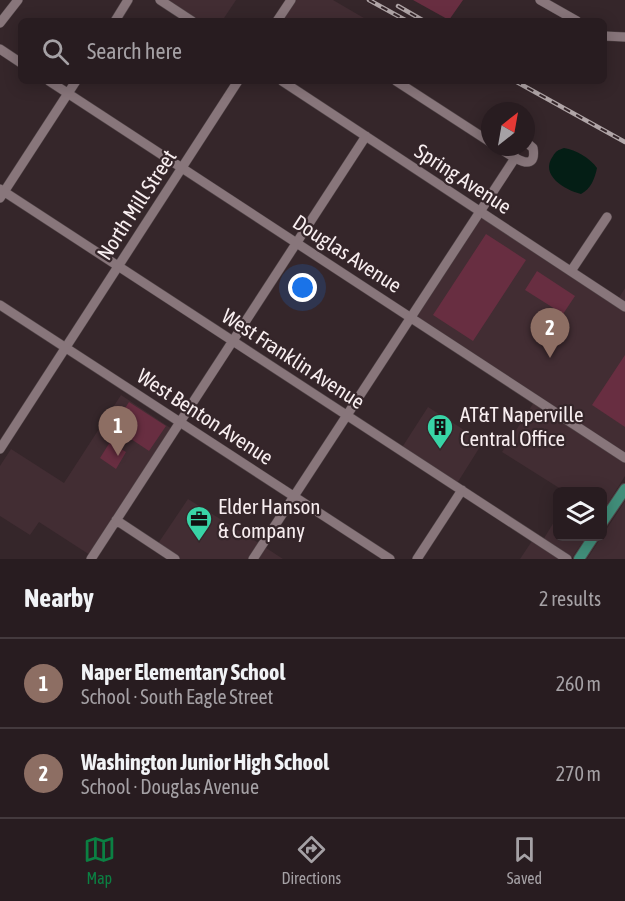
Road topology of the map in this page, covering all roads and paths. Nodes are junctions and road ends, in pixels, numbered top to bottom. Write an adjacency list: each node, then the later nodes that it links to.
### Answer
1 (18, 0): 10 (street)
2 (128, 0): 6 (street)
3 (160, 0): 7 (street)
4 (291, 0): 8 (street)
5 (540, 0): 9 (street)
6 (117, 18)
7 (187, 18)
8 (280, 18)
9 (572, 18)
10 (0, 23)
11 (607, 36): 12 (street)
12 (625, 37)
13 (0, 50): 14 (street)
14 (18, 61)
15 (54, 84): 20 (street, Douglas Avenue)
16 (74, 84): 20 (street)
17 (236, 84): 26 (street, North Mill Street)
18 (287, 84): 21 (street, Spring Avenue)
19 (401, 84): 22 (street)
20 (68, 93): 26 (street, Douglas Avenue); 27 (street)
21 (366, 136): 28 (street, Spring Avenue); 30 (street)
22 (481, 136)
23 (512, 156): 25 (street)
24 (532, 156): 25 (street)
25 (515, 158): 28 (street)
26 (182, 168): 30 (street, Douglas Avenue); 31 (street, North Mill Street)
27 (1, 193): 31 (street, West Franklin Avenue)
28 (480, 212): 32 (street, Spring Avenue); 35 (street)
29 (608, 217): 32 (street)
30 (298, 243): 35 (street, Douglas Avenue); 36 (street)
31 (118, 267): 36 (street, West Franklin Avenue); 37 (street, North Mill Street)
32 (571, 271): 34 (street, Spring Avenue)
33 (0, 305): 37 (street, West Benton Avenue)
34 (625, 307)
35 (412, 318): 38 (street); 41 (street, Douglas Avenue)
36 (233, 342): 38 (street, West Franklin Avenue); 39 (street)
37 (65, 348): 39 (street, West Benton Avenue); 40 (street, North Mill Street)
38 (347, 415): 43 (street, West Franklin Avenue); 44 (street)
39 (180, 422): 44 (street, West Benton Avenue); 46 (street)
40 (0, 449)
41 (625, 458)
42 (625, 489): 45 (main road)
43 (462, 490): 52 (street); 53 (street, West Franklin Avenue)
44 (294, 497): 50 (street); 51 (street, West Benton Avenue)
45 (607, 517)
46 (116, 520): 48 (street); 49 (street)
47 (591, 541): 54 (main road)
48 (91, 559)
49 (175, 559)
50 (253, 559)
51 (390, 559)
52 (417, 559)
53 (567, 559)
54 (579, 559)

